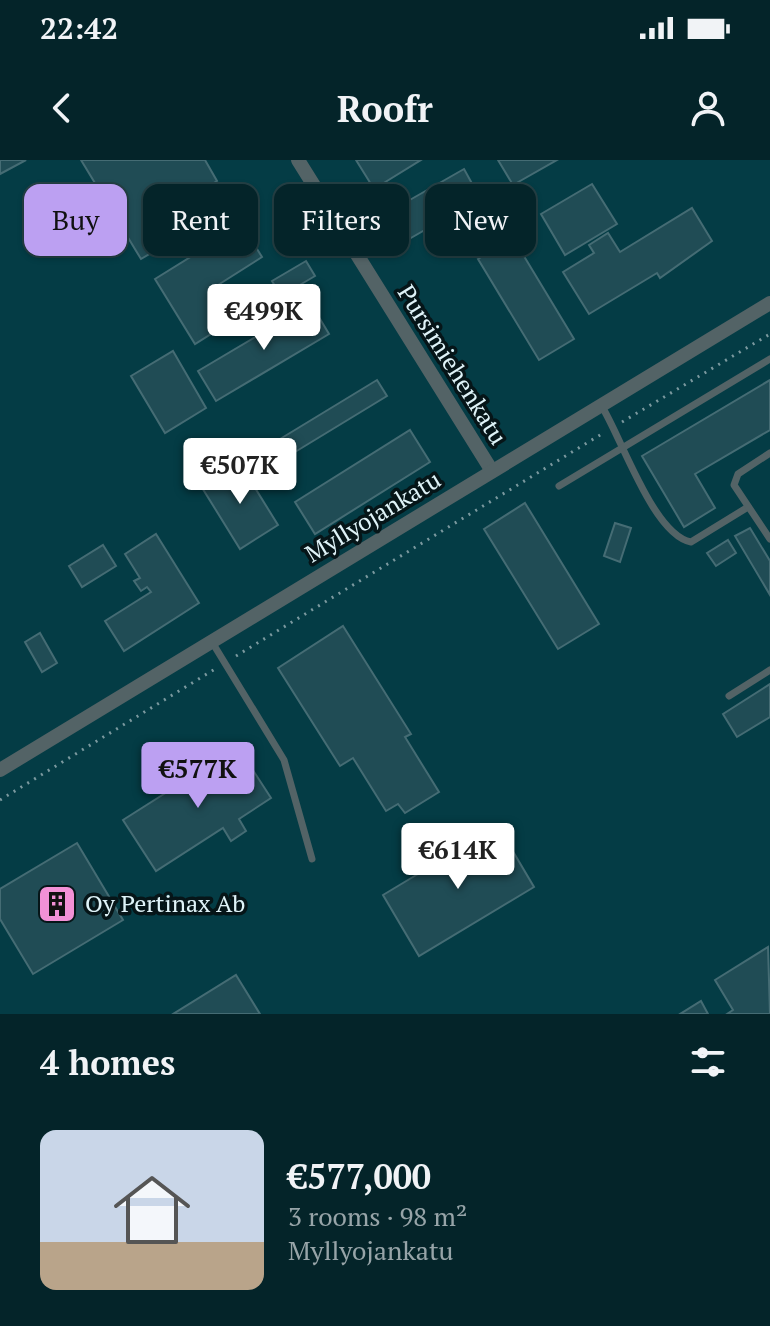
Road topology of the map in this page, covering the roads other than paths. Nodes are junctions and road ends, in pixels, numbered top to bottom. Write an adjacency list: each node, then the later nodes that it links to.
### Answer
1 (298, 160): 7 (street, Pursimiehenkatu)
2 (770, 303): 4 (street, Myllyojankatu)
3 (770, 359): 5 (lane)
4 (601, 405): 5 (lane); 7 (street, Myllyojankatu)
5 (621, 448): 8 (lane); 9 (lane)
6 (770, 453): 9 (lane)
7 (492, 471): 11 (street, Myllyojankatu)
8 (559, 486)
9 (748, 507): 10 (lane)
10 (770, 539)
11 (210, 641): 14 (street, Myllyojankatu); 15 (lane)
12 (770, 670): 13 (lane)
13 (729, 696)
14 (0, 770)
15 (312, 859)

